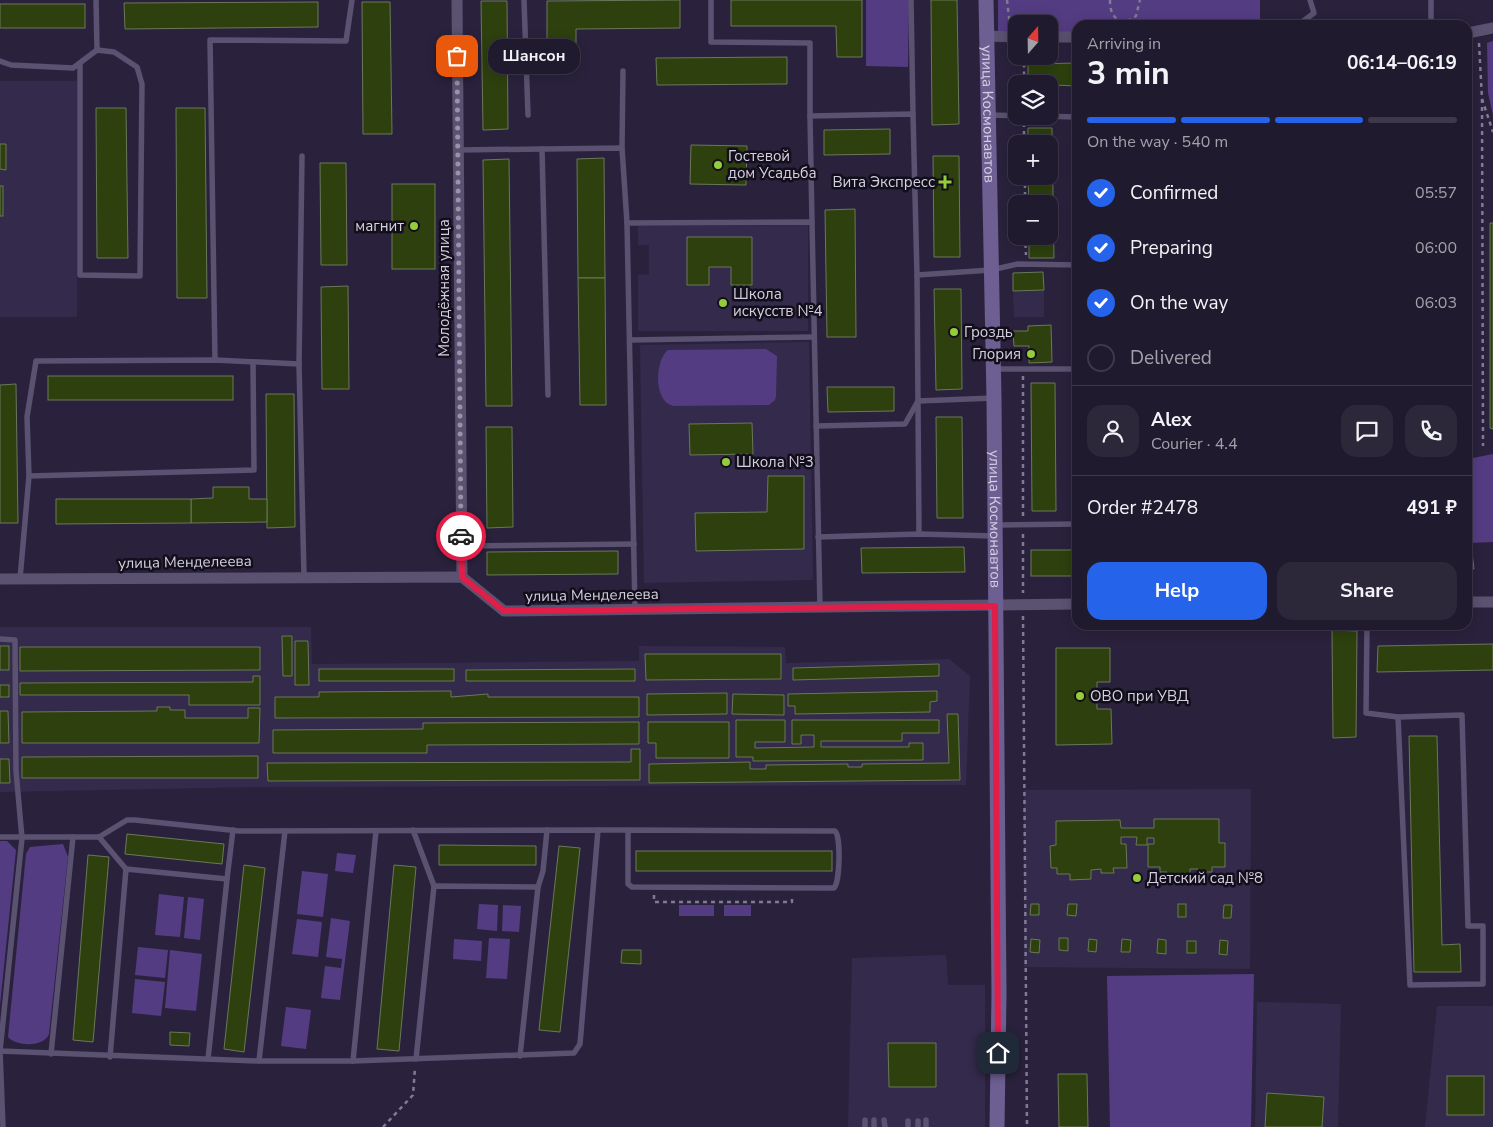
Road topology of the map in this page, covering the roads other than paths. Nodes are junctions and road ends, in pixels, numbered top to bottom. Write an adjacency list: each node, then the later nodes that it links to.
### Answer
1 (96, 0): 18 (lane)
2 (352, 0): 40 (lane)
3 (457, 0): 31 (street, Молодёжная улица)
4 (524, 0): 24 (lane)
5 (711, 0): 25 (lane)
6 (911, 0): 22 (lane)
7 (986, 0): 14 (street, улица Космонавтов)
8 (1310, 0): 10 (lane)
9 (1431, 0): 11 (lane)
10 (1305, 20)
11 (1432, 20)
12 (1493, 28): 13 (street)
13 (1472, 32)
14 (986, 36): 15 (street); 23 (street, улица Космонавтов)
15 (1008, 37)
16 (1058, 37): 17 (street)
17 (1072, 37)
18 (97, 50): 20 (lane); 20 (lane)
19 (0, 61): 20 (lane)
20 (80, 63)
21 (622, 71): 29 (lane)
22 (913, 114): 25 (lane); 37 (lane)
23 (987, 114): 26 (lane); 36 (street, улица Космонавтов)
24 (528, 115)
25 (810, 116): 33 (lane)
26 (1008, 116)
27 (1058, 117): 28 (lane)
28 (1072, 117)
29 (622, 148): 30 (lane); 34 (lane)
30 (542, 149): 31 (lane); 45 (lane)
31 (458, 150): 55 (street, Молодёжная улица)
32 (302, 156): 42 (lane)
33 (812, 222): 34 (lane); 38 (lane)
34 (627, 224): 39 (lane)
35 (1072, 264): 36 (lane)
36 (991, 270): 37 (lane); 44 (street, улица Космонавтов)
37 (917, 275): 47 (lane)
38 (814, 337): 39 (lane); 48 (lane)
39 (630, 340): 54 (lane)
40 (215, 360): 41 (lane); 49 (lane)
41 (253, 362): 42 (lane); 49 (lane)
42 (299, 364): 56 (lane)
43 (1072, 369): 44 (lane)
44 (993, 370): 46 (street, улица Космонавтов)
45 (548, 396)
46 (994, 398): 47 (lane); 51 (street, улица Космонавтов)
47 (918, 401): 48 (lane); 52 (lane)
48 (816, 426): 53 (lane)
49 (29, 476): 59 (lane)
50 (1072, 524): 51 (lane)
51 (994, 531): 52 (lane); 63 (street, улица Космонавтов)
52 (918, 534): 53 (lane)
53 (818, 536): 64 (lane)
54 (634, 544): 55 (lane); 65 (lane)
55 (462, 546): 57 (street, Молодёжная улица)
56 (304, 576): 57 (street, улица Менделеева); 59 (street, улица Менделеева)
57 (462, 577): 65 (street, улица Менделеева)
58 (0, 579): 59 (street, улица Менделеева)
59 (20, 579)
60 (1472, 602): 61 (street)
61 (1493, 602)
62 (1072, 604): 63 (street, улица Менделеева)
63 (995, 606): 64 (street, улица Менделеева); 93 (street, улица Космонавтов)
64 (820, 607): 65 (street, улица Менделеева)
65 (636, 610)
66 (1366, 630): 68 (lane)
67 (0, 639): 78 (lane)
68 (1398, 717): 68 (lane)
69 (233, 830): 70 (lane); 76 (lane); 81 (lane)
70 (285, 830): 75 (lane); 90 (lane)
71 (413, 830): 72 (lane); 75 (lane); 82 (lane)
72 (548, 830): 73 (lane); 83 (lane)
73 (598, 830): 74 (lane); 87 (lane)
74 (628, 830): 74 (lane)
75 (376, 831): 91 (lane)
76 (98, 836): 79 (lane); 80 (lane)
77 (0, 837): 78 (lane)
78 (22, 838): 79 (lane); 84 (lane)
79 (72, 838): 85 (lane)
80 (126, 869): 81 (lane); 86 (lane)
81 (227, 879): 88 (lane)
82 (434, 886): 83 (lane); 89 (lane)
83 (538, 887): 87 (lane)
84 (0, 1051): 85 (lane); 92 (lane)
85 (51, 1054): 86 (lane)
86 (110, 1056): 88 (lane)
87 (520, 1056): 89 (lane)
88 (208, 1059): 90 (lane)
89 (416, 1059): 91 (lane)
90 (260, 1060): 91 (lane)
91 (353, 1061)
92 (3, 1127)
93 (997, 1127)

